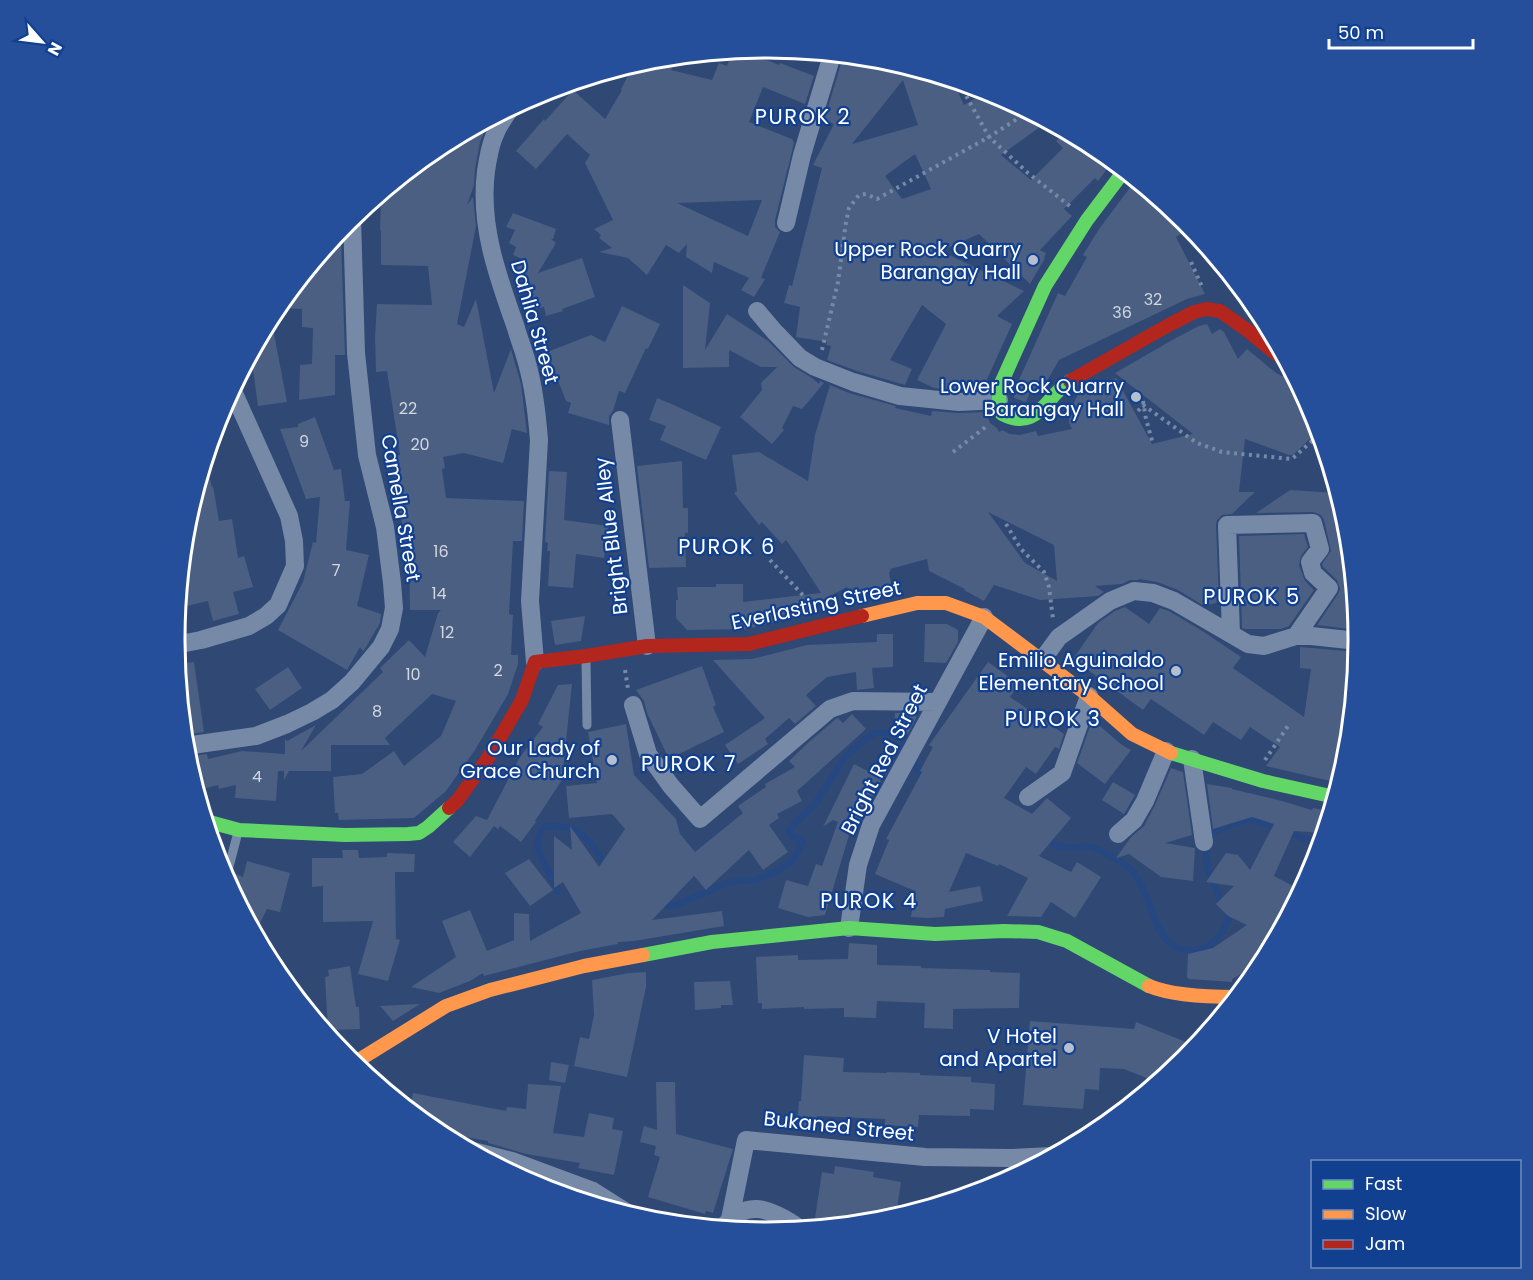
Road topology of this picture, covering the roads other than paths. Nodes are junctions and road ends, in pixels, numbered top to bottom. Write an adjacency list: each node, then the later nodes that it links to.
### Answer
1 (830, 62): 4 (street)
2 (499, 124): 21 (street, Dahlia Street)
3 (1119, 178): 11 (street)
4 (786, 223)
5 (352, 232): 26 (street, Camella Street)
6 (757, 311): 11 (street)
7 (1257, 328): 8 (street)
8 (1247, 330): 9 (street); 11 (street)
9 (1270, 349)
10 (237, 400): 17 (street)
11 (1000, 407)
12 (620, 420): 18 (street, Bright Blue Alley)
13 (984, 617): 18 (street, Everlasting Street); 20 (street, Everlasting Street); 23 (street, Bright Red Street)
14 (1231, 633): 15 (street); 15 (street); 20 (street)
15 (1296, 636): 16 (street)
16 (1348, 640)
17 (185, 643)
18 (647, 646): 19 (street, Everlasting Street)
19 (586, 656): 21 (street, Everlasting Street); 25 (lane)
20 (1042, 660): 22 (street, Everlasting Street)
21 (535, 662): 32 (street)
22 (1089, 696): 27 (street, Everlasting Street); 30 (street)
23 (937, 702): 24 (street); 36 (street, Bright Red Street)
24 (633, 705)
25 (587, 725)
26 (195, 745)
27 (1166, 751): 28 (street, Everlasting Street); 33 (street)
28 (1192, 759): 29 (street, Everlasting Street); 34 (street)
29 (1327, 795)
30 (1028, 797)
31 (215, 823): 32 (street)
32 (239, 830): 35 (lane)
33 (1118, 834)
34 (1204, 842)
35 (230, 864)
36 (849, 928): 37 (street); 38 (street)
37 (1226, 997)
38 (362, 1058)
39 (1033, 1157): 42 (street, Bukaned Street)
40 (503, 1159): 41 (street)
41 (605, 1199)
42 (727, 1220)
43 (730, 1220): 44 (street, Bukaned Street)
44 (786, 1221)

